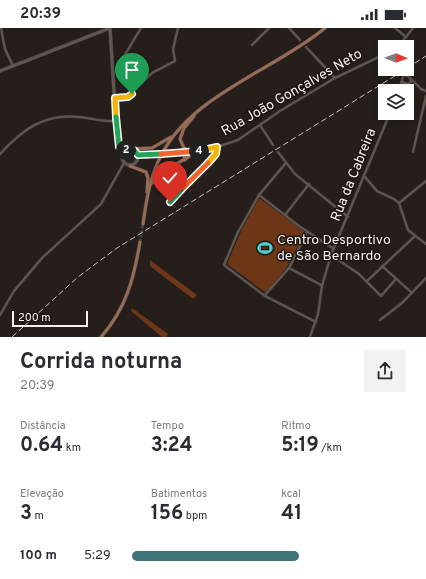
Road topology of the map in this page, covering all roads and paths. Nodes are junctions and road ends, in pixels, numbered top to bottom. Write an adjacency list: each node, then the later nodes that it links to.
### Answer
1 (0, 28): 16 (street)
2 (110, 28): 16 (street); 18 (street)
3 (141, 28): 18 (street)
4 (178, 28): 26 (street)
5 (269, 28): 13 (street)
6 (289, 28): 11 (street)
7 (326, 28): 27 (main road)
8 (395, 28): 10 (street)
9 (413, 28): 10 (street)
10 (406, 37): 12 (street)
11 (300, 40)
12 (404, 40)
13 (252, 46)
14 (306, 47): 19 (street)
15 (378, 57): 19 (street, Rua João Gonçalves Neto)
16 (13, 66): 17 (street)
17 (0, 71)
18 (114, 73): 26 (street)
19 (335, 78): 30 (street, Rua João Gonçalves Neto)
20 (410, 78): 21 (street); 22 (street); 23 (street)
21 (402, 82): 22 (street)
22 (410, 83): 23 (street)
23 (416, 84): 24 (street)
24 (426, 91)
25 (426, 96): 41 (street)
26 (115, 98): 29 (street)
27 (200, 109): 31 (main road); 35 (main road)
28 (387, 120): 50 (street, Rua da Cabreira)
29 (116, 121): 33 (street); 43 (street)
30 (260, 125): 32 (street); 34 (street, Rua João Gonçalves Neto)
31 (174, 134): 36 (main road); 53 (main road)
32 (273, 145)
33 (119, 147): 37 (street); 45 (street)
34 (217, 147): 39 (street, Rua João Gonçalves Neto); 55 (street)
35 (184, 148): 38 (main road); 42 (main road)
36 (131, 149): 37 (street); 44 (street)
37 (126, 150): 45 (street)
38 (192, 152): 39 (street, Rua João Gonçalves Neto); 42 (street, Rua João Gonçalves Neto)
39 (196, 152): 46 (main road)
40 (278, 152): 48 (street)
41 (414, 152)
42 (183, 153): 44 (street, Rua João Gonçalves Neto, bridge); 46 (main road)
43 (0, 154)
44 (138, 155): 49 (street)
45 (122, 156): 47 (street)
46 (185, 160): 53 (main road)
47 (124, 163): 49 (street); 75 (street)
48 (285, 164): 52 (street); 54 (street)
49 (130, 166): 56 (main road)
50 (364, 177): 57 (street); 59 (street, Rua da Cabreira)
51 (426, 181): 57 (street)
52 (309, 184): 58 (street); 59 (street)
53 (150, 187): 56 (main road)
54 (259, 195): 58 (street); 74 (street)
55 (170, 202)
56 (146, 203): 60 (main road)
57 (399, 203): 62 (street)
58 (284, 215): 61 (street)
59 (348, 217): 65 (street, Rua da Cabreira)
60 (143, 224)
61 (307, 232): 65 (street); 68 (street)
62 (415, 236): 64 (street); 67 (street)
63 (140, 242): 78 (main road)
64 (426, 244)
65 (334, 249): 66 (street, Rua da Cabreira)
66 (331, 255): 71 (street); 72 (street, Rua da Cabreira)
67 (382, 266): 70 (street); 71 (street)
68 (289, 268): 72 (street); 74 (street)
69 (426, 278): 73 (street)
70 (396, 279): 71 (street); 73 (street)
71 (367, 281)
72 (322, 286): 77 (street, Rua da Cabreira)
73 (412, 293): 76 (street)
74 (265, 296): 77 (street)
75 (0, 315)
76 (380, 320)
77 (316, 322): 79 (street, Rua da Cabreira)
78 (101, 337)
79 (310, 337)

